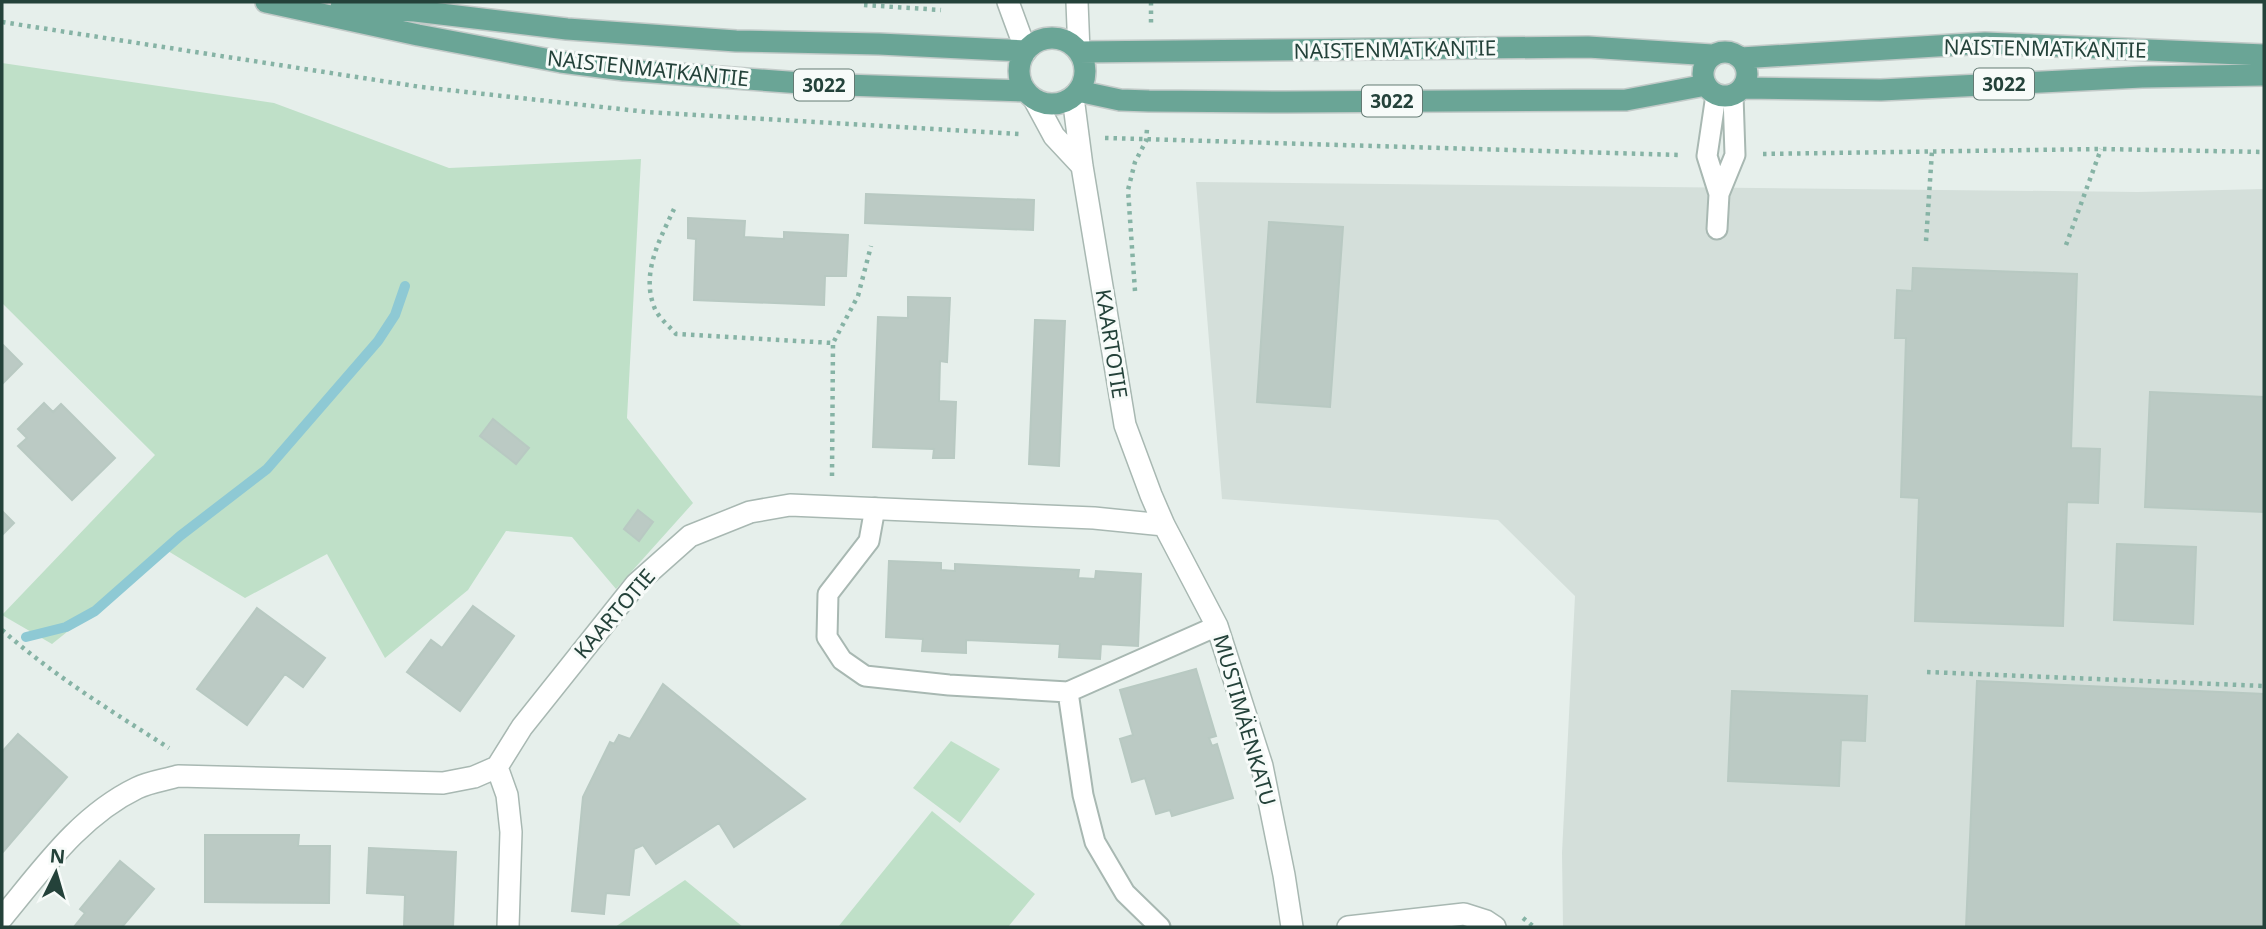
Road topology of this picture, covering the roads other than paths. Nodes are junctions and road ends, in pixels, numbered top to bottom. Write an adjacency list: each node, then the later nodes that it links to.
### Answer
1 (1008, 2): 4 (street)
2 (1077, 2): 5 (street)
3 (271, 3): 4 (main road, NAISTENMATKANTIE); 12 (main road, NAISTENMATKANTIE / 3022)
4 (1026, 51): 5 (main road); 12 (main road)
5 (1079, 52): 6 (main road, NAISTENMATKANTIE); 11 (main road)
6 (1712, 55): 8 (main road); 10 (main road)
7 (2264, 55): 8 (main road, NAISTENMATKANTIE)
8 (1741, 58): 10 (main road)
9 (2264, 75): 10 (main road, NAISTENMATKANTIE / 3022)
10 (1724, 91): 11 (main road, NAISTENMATKANTIE / 3022); 14 (lane)
11 (1076, 94): 12 (main road, 3022); 13 (street, KAARTOTIE)
12 (1029, 95): 13 (street)
13 (1082, 166): 16 (street, KAARTOTIE)
14 (1717, 229)
15 (875, 508): 16 (street, KAARTOTIE); 18 (lane); 19 (street, KAARTOTIE)
16 (1164, 525): 17 (street, MUSTIMÄENKATU)
17 (1217, 626): 18 (lane); 23 (street, MUSTIMÄENKATU)
18 (1068, 692): 22 (lane)
19 (497, 767): 20 (street); 21 (street)
20 (2, 918)
21 (508, 927)
22 (1160, 927)
23 (1292, 927)
24 (1348, 927): 25 (street)
25 (1495, 927)

